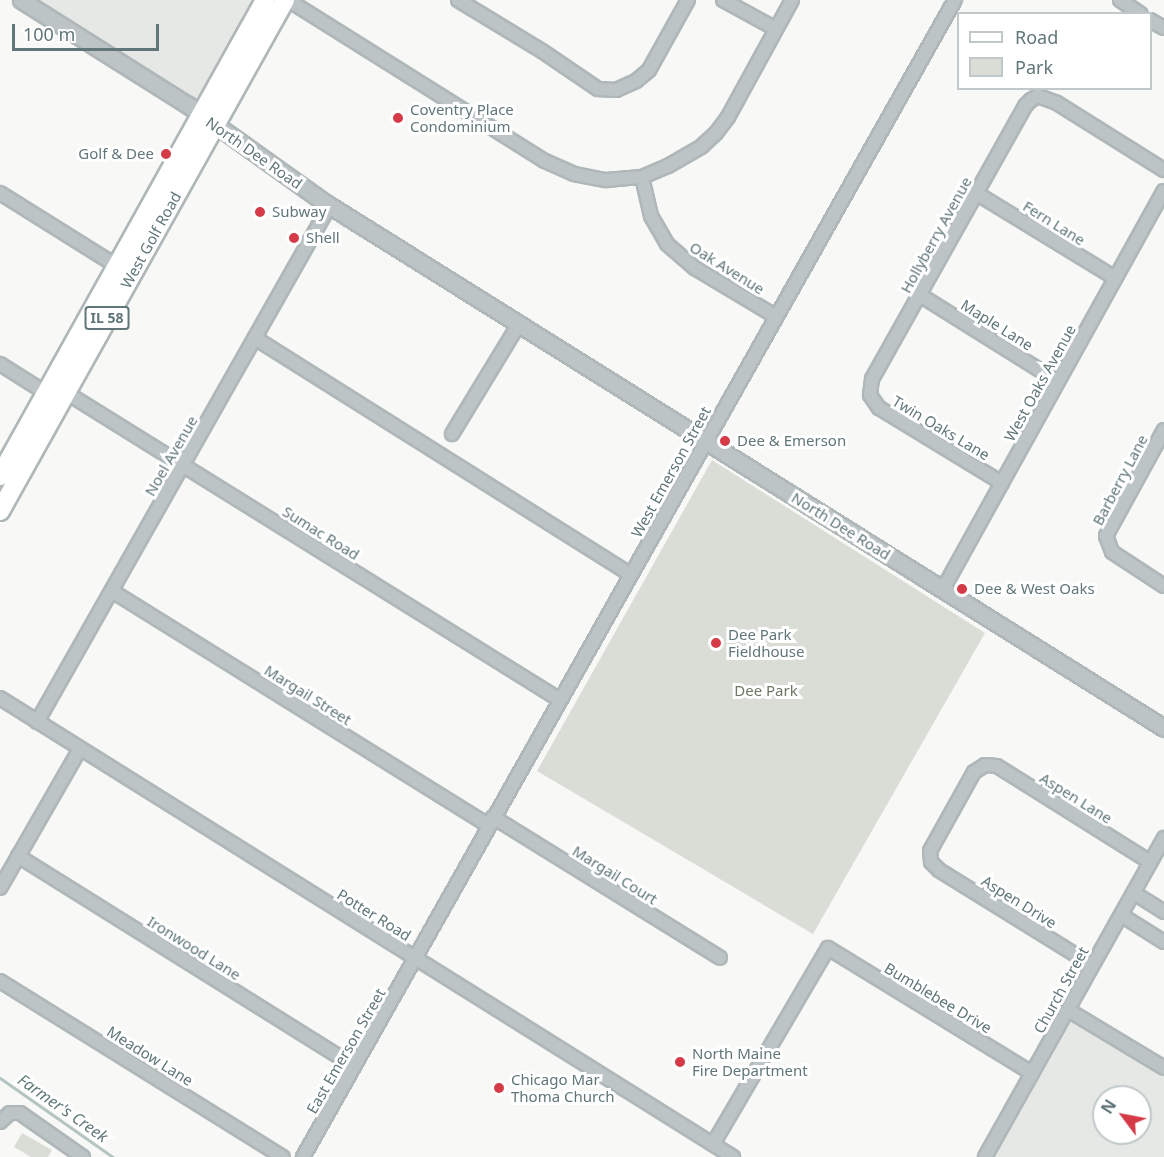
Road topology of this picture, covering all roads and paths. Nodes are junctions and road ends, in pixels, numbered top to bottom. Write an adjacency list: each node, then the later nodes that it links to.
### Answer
1 (21, 0): 12 (street, North Dee Road)
2 (266, 0): 12 (main road, West Golf Road / IL 58)
3 (287, 0): 12 (main road, West Golf Road / IL 58); 14 (street)
4 (458, 0): 5 (street)
5 (688, 0)
6 (723, 0): 11 (street)
7 (792, 0): 11 (street)
8 (955, 0): 22 (street, West Emerson Street)
9 (1119, 0): 10 (street)
10 (1138, 12)
11 (776, 29): 14 (street)
12 (208, 120): 18 (street, North Dee Road); 19 (main road, West Golf Road / IL 58); 27 (main road, West Golf Road / IL 58)
13 (1164, 170): 17 (street, Hollyberry Avenue)
14 (642, 177): 22 (street, Oak Avenue)
15 (1164, 191): 20 (street, West Oaks Avenue)
16 (0, 193): 19 (street)
17 (976, 193): 20 (street, Fern Lane); 21 (street, Hollyberry Avenue)
18 (330, 205): 23 (street, North Dee Road); 24 (street, Noel Avenue)
19 (117, 266): 27 (main road, West Golf Road / IL 58)
20 (1115, 278): 26 (street, West Oaks Avenue)
21 (920, 295): 26 (street, Maple Lane); 28 (street, Hollyberry Avenue)
22 (775, 316): 31 (street, West Emerson Street)
23 (519, 324): 30 (street); 31 (street, North Dee Road)
24 (255, 338): 33 (street, Noel Avenue); 37 (street)
25 (0, 364): 27 (street, Sumac Road)
26 (1057, 381): 35 (street, West Oaks Avenue)
27 (54, 390): 33 (street, Sumac Road); 34 (main road, West Golf Road / IL 58); 36 (main road, West Golf Road / IL 58)
28 (870, 395): 35 (street, Twin Oaks Lane)
29 (1164, 430): 32 (street, Barberry Lane)
30 (452, 434)
31 (706, 441): 37 (street, West Emerson Street); 39 (street, North Dee Road)
32 (1160, 446): 38 (street, Barberry Lane)
33 (183, 465): 40 (street, Noel Avenue); 42 (street, Sumac Road)
34 (0, 476)
35 (1002, 483): 39 (street, West Oaks Avenue)
36 (0, 511)
37 (631, 575): 42 (street, West Emerson Street)
38 (1164, 586)
39 (943, 589): 44 (street, North Dee Road)
40 (112, 591): 43 (street, Noel Avenue); 46 (street, Margail Street)
41 (0, 698): 43 (street, Potter Road)
42 (560, 700): 46 (street, West Emerson Street)
43 (37, 722): 45 (street, Potter Road)
44 (1164, 728)
45 (80, 749): 48 (street); 57 (street, Potter Road)
46 (491, 821): 56 (street, Margail Court); 57 (street, West Emerson Street)
47 (1164, 838): 50 (street, Church Street)
48 (18, 856): 51 (street); 61 (street, Ironwood Lane)
49 (931, 862): 50 (street, Aspen Lane); 58 (street, Aspen Drive)
50 (1150, 862): 52 (street, Church Street)
51 (0, 888)
52 (1134, 893): 53 (street); 54 (street, Church Street)
53 (1164, 912)
54 (1121, 915): 55 (street); 58 (street, Church Street)
55 (1164, 942)
56 (720, 958)
57 (416, 959): 61 (street, East Emerson Street); 65 (street, Potter Road)
58 (1092, 965): 60 (street, Church Street)
59 (0, 981): 67 (street, Meadow Lane)
60 (1068, 1010): 62 (street); 63 (street, Church Street)
61 (354, 1066): 68 (street, East Emerson Street)
62 (1164, 1068)
63 (1032, 1073): 65 (street, Bumblebee Drive); 70 (street, Church Street)
64 (0, 1122): 66 (street)
65 (713, 1144): 69 (street, Potter Road)
66 (83, 1157)
67 (284, 1157)
68 (303, 1157)
69 (733, 1157)
70 (986, 1157)

